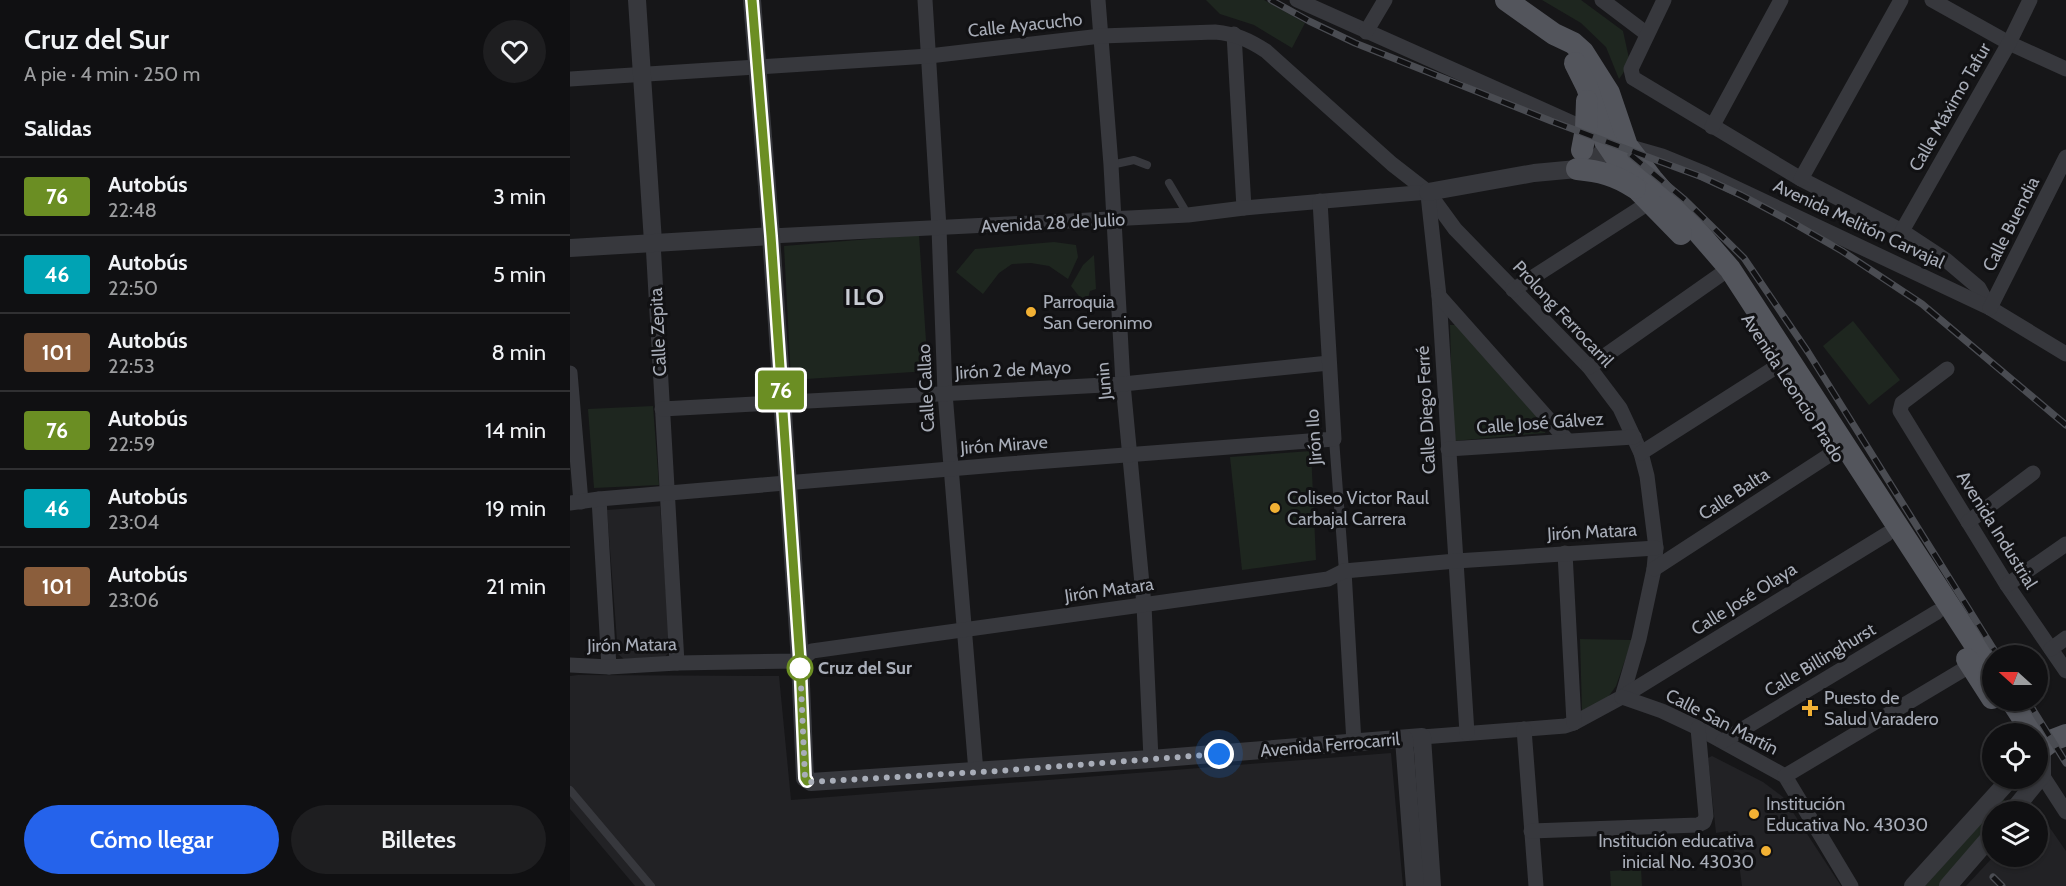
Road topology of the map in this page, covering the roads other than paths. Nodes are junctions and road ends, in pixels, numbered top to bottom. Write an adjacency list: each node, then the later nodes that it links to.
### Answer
1 (637, 0): 23 (street, Calle Zepita)
2 (752, 0): 21 (street)
3 (925, 0): 20 (street, Calle Callao)
4 (1098, 0): 18 (street, Junin)
5 (1297, 0): 14 (street)
6 (1385, 0): 14 (street)
7 (1506, 0): 16 (main road)
8 (1602, 0): 17 (street)
9 (1664, 0): 17 (street)
10 (1781, 0): 26 (street)
11 (1901, 0): 32 (street)
12 (1932, 0): 19 (street)
13 (2030, 0): 19 (street, Calle Máximo Tafur)
14 (1366, 32): 28 (street)
15 (1234, 34): 18 (street, Calle Ayacucho); 34 (street, Calle Ayacucho); 37 (street)
16 (1554, 34): 25 (main road, Avenida Leoncio Prado); 27 (main road)
17 (1647, 34): 26 (street)
18 (1101, 36): 20 (street, Calle Ayacucho); 30 (street, Junin)
19 (2009, 43): 22 (street); 41 (street, Calle Máximo Tafur)
20 (929, 56): 21 (street, Calle Ayacucho); 40 (street, Calle Callao)
21 (758, 66): 23 (street, Calle Ayacucho); 42 (street)
22 (2066, 69)
23 (642, 75): 24 (street, Calle Ayacucho); 43 (street, Calle Zepita)
24 (570, 79)
25 (1587, 87): 27 (main road, Avenida Leoncio Prado); 28 (main road)
26 (1712, 127): 32 (street)
27 (1618, 145): 28 (street, Avenida 28 de Julio); 35 (main road, Avenida Leoncio Prado); 48 (street, Avenida Melitón Carvajal); 91 (main road, Avenida Leoncio Prado)
28 (1582, 150): 34 (street, Avenida 28 de Julio); 35 (main road)
29 (2066, 157): 48 (street, Calle Buendia)
30 (1111, 165): 31 (lane); 39 (street, Junin)
31 (1147, 165)
32 (1802, 179): 41 (street)
33 (1169, 183): 38 (lane)
34 (1428, 192): 36 (street, Avenida 28 de Julio); 46 (street, Prolong Ferrocarril); 47 (street, Calle Diego Ferré)
35 (1644, 196): 45 (main road, Avenida Leoncio Prado); 46 (street)
36 (1320, 201): 37 (street, Avenida 28 de Julio); 50 (street, Jirón Ilo)
37 (1244, 208): 38 (street, Avenida 28 de Julio)
38 (1188, 215): 39 (street, Avenida 28 de Julio)
39 (1113, 220): 40 (street, Avenida 28 de Julio); 55 (street, Junin)
40 (939, 228): 42 (street, Avenida 28 de Julio); 56 (street, Calle Callao)
41 (1902, 231): 48 (street)
42 (771, 236): 43 (street, Avenida 28 de Julio); 57 (street)
43 (653, 242): 44 (street, Avenida 28 de Julio); 58 (street, Calle Zepita)
44 (570, 248)
45 (1720, 275): 51 (main road, Avenida Leoncio Prado); 52 (street)
46 (1513, 290): 52 (street, Prolong Ferrocarril)
47 (1439, 296): 62 (street); 63 (street, Calle Diego Ferré)
48 (1990, 308): 49 (street, Avenida Melitón Carvajal)
49 (2066, 354)
50 (1329, 363): 55 (street, Jirón 2 de Mayo); 61 (street, Jirón Ilo)
51 (1779, 365): 64 (main road, Avenida Leoncio Prado); 65 (street)
52 (1589, 367): 60 (street, Prolong Ferrocarril)
53 (1947, 369): 73 (street, Avenida Industrial)
54 (570, 374): 59 (street)
55 (1123, 384): 56 (street, Jirón 2 de Mayo); 66 (street, Junin)
56 (945, 393): 57 (street, Jirón 2 de Mayo); 67 (street, Calle Callao)
57 (782, 404): 58 (street, Jirón 2 de Mayo); 69 (street)
58 (662, 409): 70 (street, Calle Zepita)
59 (573, 417): 72 (street)
60 (1634, 437): 62 (street, Calle José Gálvez); 65 (street, Prolong Ferrocarril)
61 (1334, 440): 66 (street, Jirón Mirave); 80 (street, Jirón Ilo)
62 (1567, 440): 63 (street, Calle José Gálvez)
63 (1448, 449): 78 (street, Calle Diego Ferré)
64 (1834, 452): 74 (main road, Avenida Leoncio Prado); 79 (street, Calle Balta)
65 (1641, 453): 76 (street, Prolong Ferrocarril)
66 (1131, 456): 67 (street, Jirón Mirave); 82 (street, Junin)
67 (951, 469): 69 (street, Jirón Mirave); 84 (street, Calle Callao)
68 (2033, 473): 73 (street)
69 (787, 483): 70 (street, Jirón Mirave); 87 (street)
70 (668, 494): 71 (street, Jirón Mirave); 88 (street, Calle Zepita)
71 (599, 499): 72 (street, Jirón Mirave); 90 (street)
72 (576, 503)
73 (1968, 522): 81 (street, Avenida Industrial)
74 (1887, 534): 83 (main road, Avenida Leoncio Prado); 93 (street, Calle José Olaya)
75 (2066, 544): 81 (street)
76 (1656, 548): 77 (street, Jirón Matara); 79 (street, Prolong Ferrocarril)
77 (1565, 553): 78 (street, Jirón Matara); 94 (street)
78 (1456, 561): 80 (street, Jirón Matara); 97 (street, Calle Diego Ferré)
79 (1654, 569): 93 (street, Prolong Ferrocarril)
80 (1344, 571): 82 (street, Jirón Matara); 101 (street, Jirón Ilo)
81 (2007, 585): 86 (street, Avenida Industrial)
82 (1144, 605): 84 (street, Jirón Matara); 103 (street, Junin)
83 (1937, 612): 91 (main road, Avenida Leoncio Prado); 100 (street, Calle Billinghurst)
84 (965, 629): 87 (street, Jirón Matara); 104 (street, Calle Callao)
85 (2066, 638): 86 (street)
86 (2051, 649): 92 (street, Avenida Industrial)
87 (800, 662): 88 (street, Jirón Matara); 104 (street, Avenida Ferrocarril)
88 (677, 663): 90 (street, Jirón Matara)
89 (570, 665): 90 (street, Jirón Matara)
90 (609, 667)
91 (1981, 668): 106 (street)
92 (2066, 671)
93 (1622, 697): 94 (street); 95 (street, Calle San Martín)
94 (1574, 723): 96 (street)
95 (1698, 728): 100 (street, Calle San Martín); 110 (street)
96 (1524, 729): 97 (street); 110 (street)
97 (1467, 733): 99 (street)
98 (2066, 735): 102 (main road)
99 (1413, 738): 101 (street, Avenida Ferrocarril); 113 (street); 114 (street)
100 (1723, 741): 106 (street, Calle San Martín)
101 (1354, 743): 103 (street, Avenida Ferrocarril)
102 (2048, 744)
103 (1151, 759): 104 (street, Avenida Ferrocarril)
104 (976, 772)
105 (2048, 774): 109 (street)
106 (1785, 776): 116 (street, Calle San Martín)
107 (2001, 789): 117 (street)
108 (570, 790): 112 (lane)
109 (2066, 812)
110 (1532, 831): 115 (street)
111 (1982, 847): 118 (street)
112 (651, 886)
113 (1414, 886)
114 (1432, 886)
115 (1536, 886)
116 (1851, 886)
117 (1913, 886)
118 (1948, 886)

